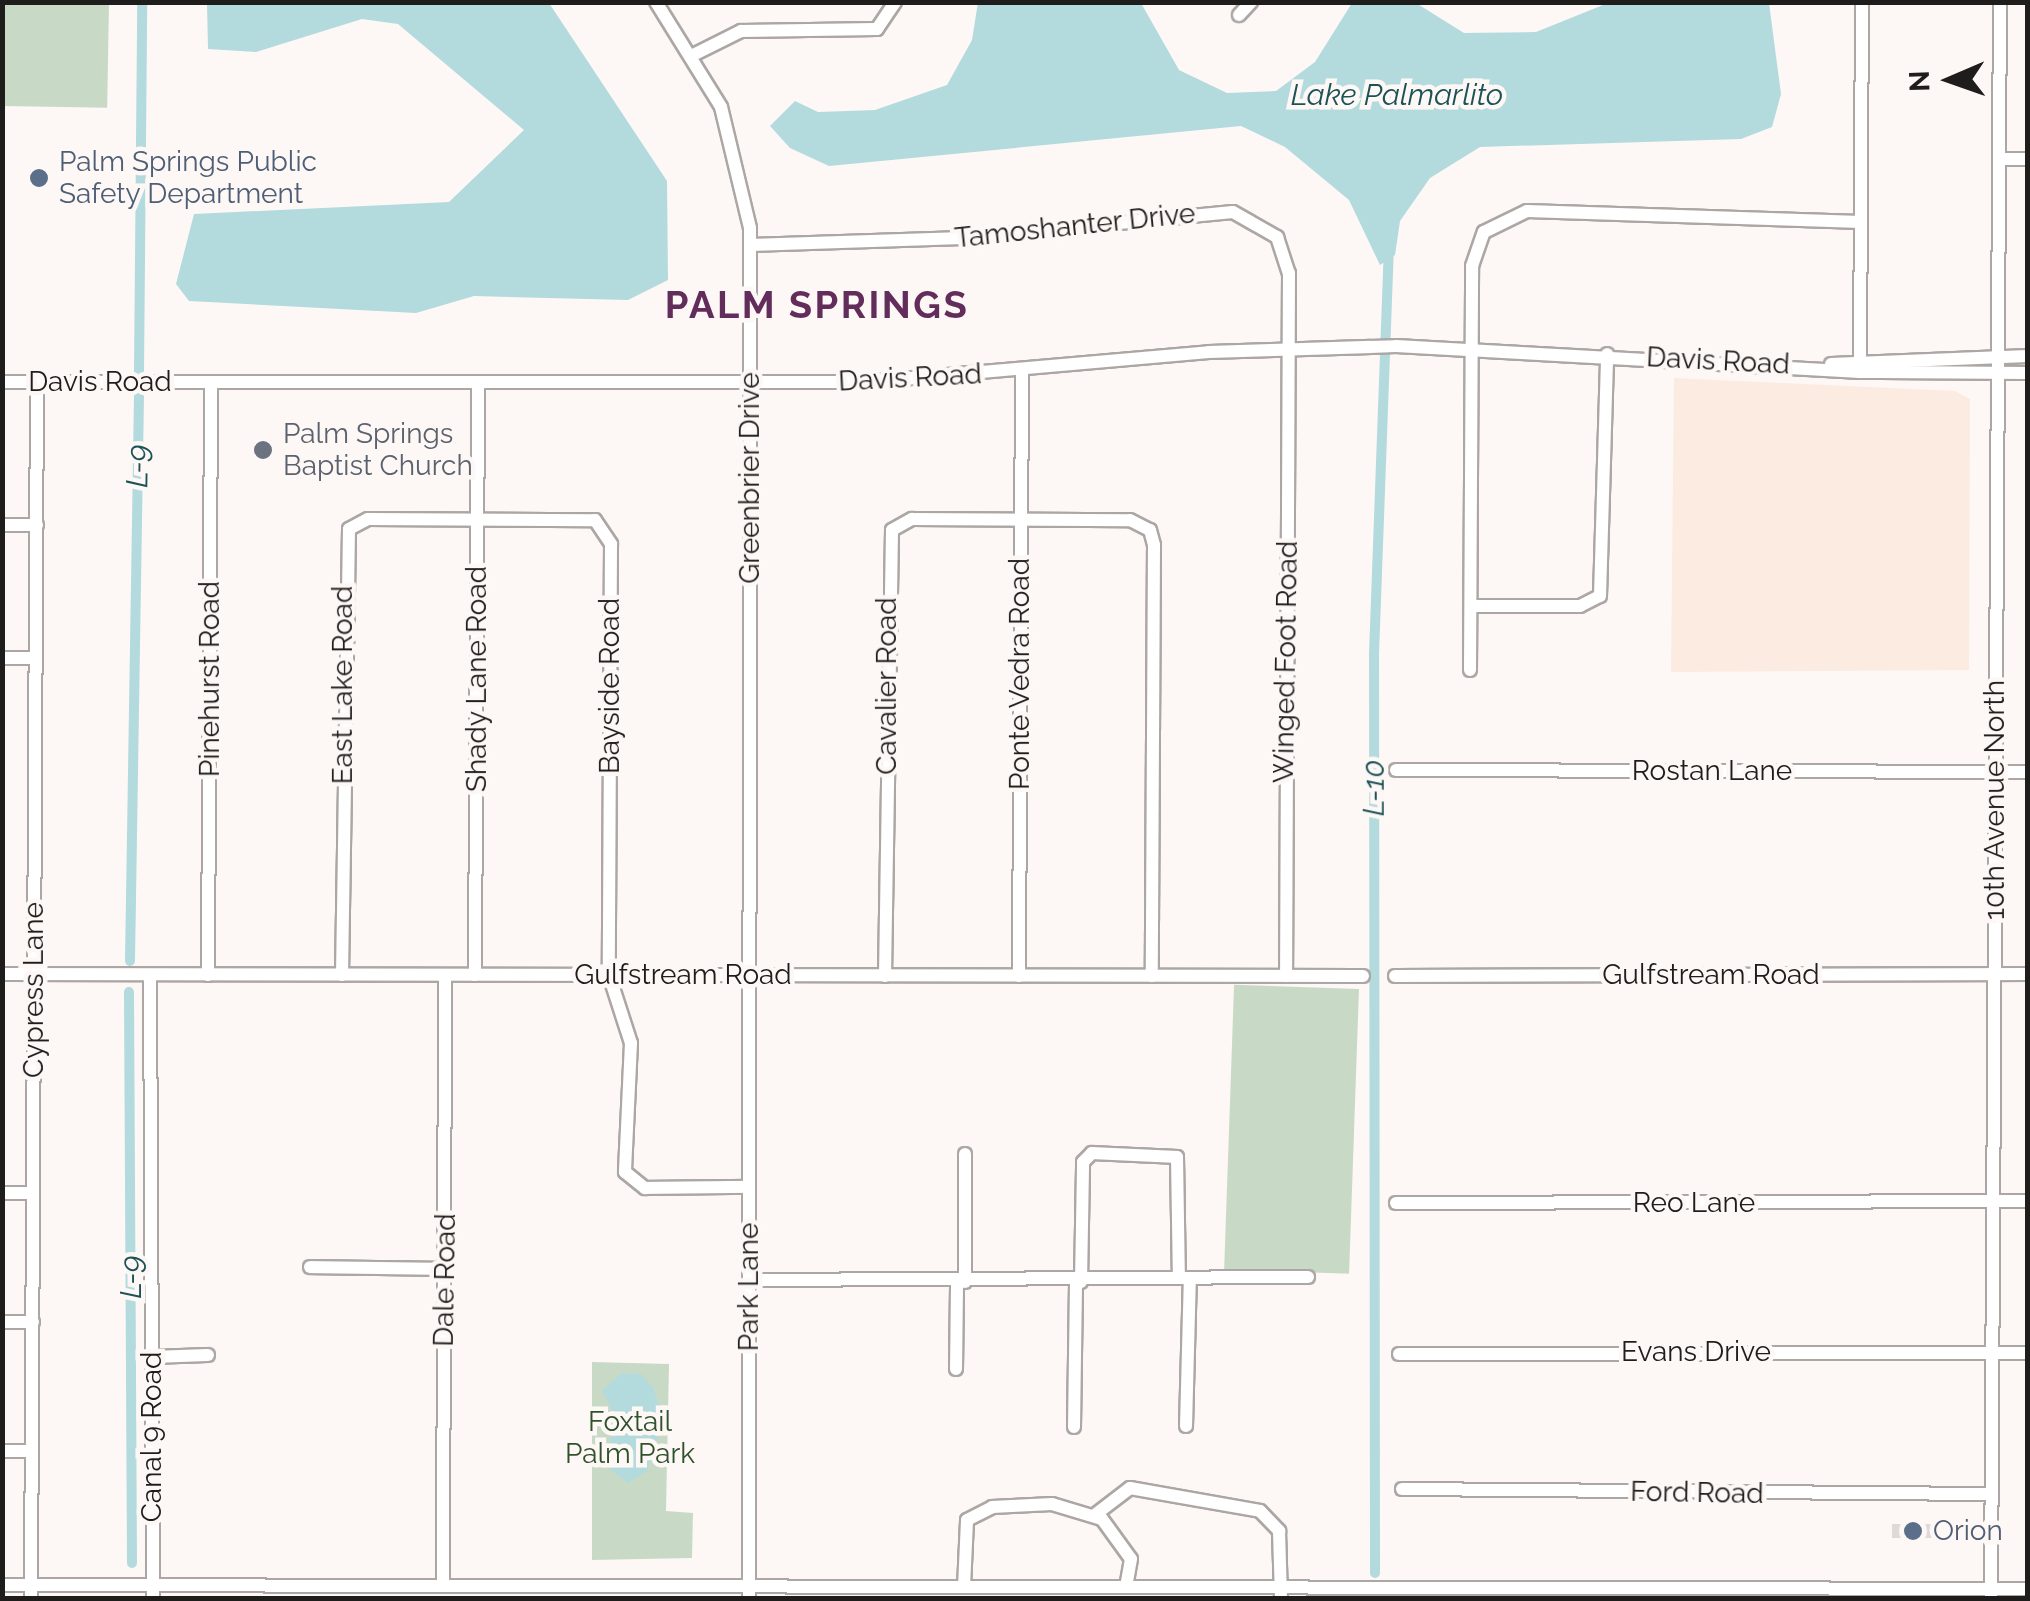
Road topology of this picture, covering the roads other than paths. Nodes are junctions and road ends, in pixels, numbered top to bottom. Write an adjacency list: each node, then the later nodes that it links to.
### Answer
1 (656, 2): 7 (street, Greenbrier Drive)
2 (895, 2): 7 (street)
3 (1251, 2): 6 (street)
4 (1862, 2): 10 (street)
5 (2000, 2): 8 (street, 10th Avenue North)
6 (1239, 15)
7 (692, 55): 11 (street, Greenbrier Drive)
8 (1999, 159): 9 (street); 15 (street, 10th Avenue North)
9 (2028, 159)
10 (1860, 222): 12 (street); 17 (street)
11 (750, 244): 13 (street, Tamoshanter Drive); 25 (street, Greenbrier Drive)
12 (1472, 347): 13 (street, Davis Road); 14 (street, Davis Road); 30 (street)
13 (1289, 348): 18 (street, Davis Road); 51 (street, Winged Foot Road)
14 (1606, 354): 17 (street, Davis Road); 30 (street)
15 (1998, 356): 16 (street, Davis Road); 17 (street, Davis Road); 20 (street, 10th Avenue North)
16 (2028, 356)
17 (1860, 365): 20 (street, Davis Road)
18 (1022, 371): 25 (street, Davis Road); 27 (street, Ponte Vedra Road)
19 (2028, 373): 20 (street, Davis Road)
20 (1998, 375): 35 (street, 10th Avenue North)
21 (2, 382): 22 (street, Davis Road)
22 (37, 382): 23 (street, Davis Road); 29 (street, Cypress Lane)
23 (211, 382): 24 (street, Davis Road); 42 (street, Pinehurst Road)
24 (478, 383): 25 (street, Davis Road); 26 (street, Shady Lane Road)
25 (750, 383): 47 (street, Greenbrier Drive)
26 (478, 518): 43 (street, East Lake Road); 45 (street, Shady Lane Road); 46 (street, Bayside Road)
27 (1021, 520): 48 (street, Cavalier Road); 49 (street, Ponte Vedra Road); 50 (street)
28 (2, 525): 29 (street)
29 (37, 525): 32 (street, Cypress Lane)
30 (1470, 606): 33 (street)
31 (2, 658): 32 (street)
32 (36, 658): 38 (street, Cypress Lane)
33 (1470, 670)
34 (1396, 770): 35 (street, Rostan Lane)
35 (1996, 772): 36 (street, Rostan Lane); 39 (street, 10th Avenue North)
36 (2028, 772)
37 (2, 974): 38 (street, Gulfstream Road)
38 (34, 974): 41 (street, Gulfstream Road); 57 (street, Cypress Lane)
39 (1994, 974): 40 (street, Gulfstream Road); 53 (street, Gulfstream Road); 60 (street, 10th Avenue North)
40 (2028, 974)
41 (150, 975): 42 (street, Gulfstream Road); 74 (street, Canal 9 Road)
42 (208, 975): 43 (street, Gulfstream Road)
43 (342, 975): 44 (street, Gulfstream Road)
44 (445, 975): 45 (street, Gulfstream Road); 62 (street, Dale Road)
45 (475, 975): 46 (street, Gulfstream Road)
46 (609, 975): 47 (street, Gulfstream Road); 55 (street)
47 (747, 976): 48 (street, Gulfstream Road); 55 (street, Park Lane)
48 (885, 976): 49 (street, Gulfstream Road)
49 (1019, 976): 50 (street, Gulfstream Road)
50 (1152, 976): 51 (street, Gulfstream Road)
51 (1286, 976): 52 (street, Gulfstream Road)
52 (1363, 976)
53 (1395, 976)
54 (966, 1154): 66 (street)
55 (749, 1188): 65 (street, Park Lane)
56 (2, 1193): 57 (street)
57 (33, 1193): 69 (street, Cypress Lane)
58 (2028, 1201): 60 (street, Reo Lane)
59 (1396, 1203): 60 (street, Reo Lane)
60 (1993, 1204): 70 (street, 10th Avenue North)
61 (310, 1267): 62 (street)
62 (445, 1269): 85 (street, Dale Road)
63 (1184, 1278): 64 (street); 67 (street); 67 (street); 76 (street)
64 (1308, 1278)
65 (749, 1280): 66 (street); 93 (street, Park Lane)
66 (961, 1282): 67 (street); 75 (street)
67 (1078, 1282): 77 (street)
68 (2, 1322): 69 (street)
69 (33, 1322): 79 (street, Cypress Lane)
70 (1992, 1353): 71 (street, Evans Drive); 72 (street, Evans Drive); 81 (street, 10th Avenue North)
71 (1399, 1354)
72 (2028, 1354)
73 (208, 1355): 74 (street)
74 (152, 1358): 90 (street, Canal 9 Road)
75 (956, 1368)
76 (1186, 1426)
77 (1074, 1427)
78 (2, 1451): 79 (street)
79 (32, 1451): 89 (street, Cypress Lane)
80 (1402, 1489): 81 (street, Ford Road)
81 (1992, 1494): 98 (street, 10th Avenue North)
82 (1096, 1514): 86 (street); 87 (street); 97 (street)
83 (2, 1584): 89 (street)
84 (373, 1585): 85 (street); 91 (street); 99 (street)
85 (442, 1586): 92 (street)
86 (964, 1587): 94 (street); 95 (street)
87 (1126, 1587): 95 (street); 96 (street)
88 (2028, 1589): 98 (street)
89 (31, 1591): 90 (street)
90 (153, 1592): 91 (street)
91 (294, 1592)
92 (585, 1592): 93 (street)
93 (750, 1592): 94 (street)
94 (885, 1592)
95 (1018, 1592)
96 (1150, 1593): 97 (street)
97 (1280, 1593): 98 (street)
98 (1991, 1593)
99 (382, 1598)

